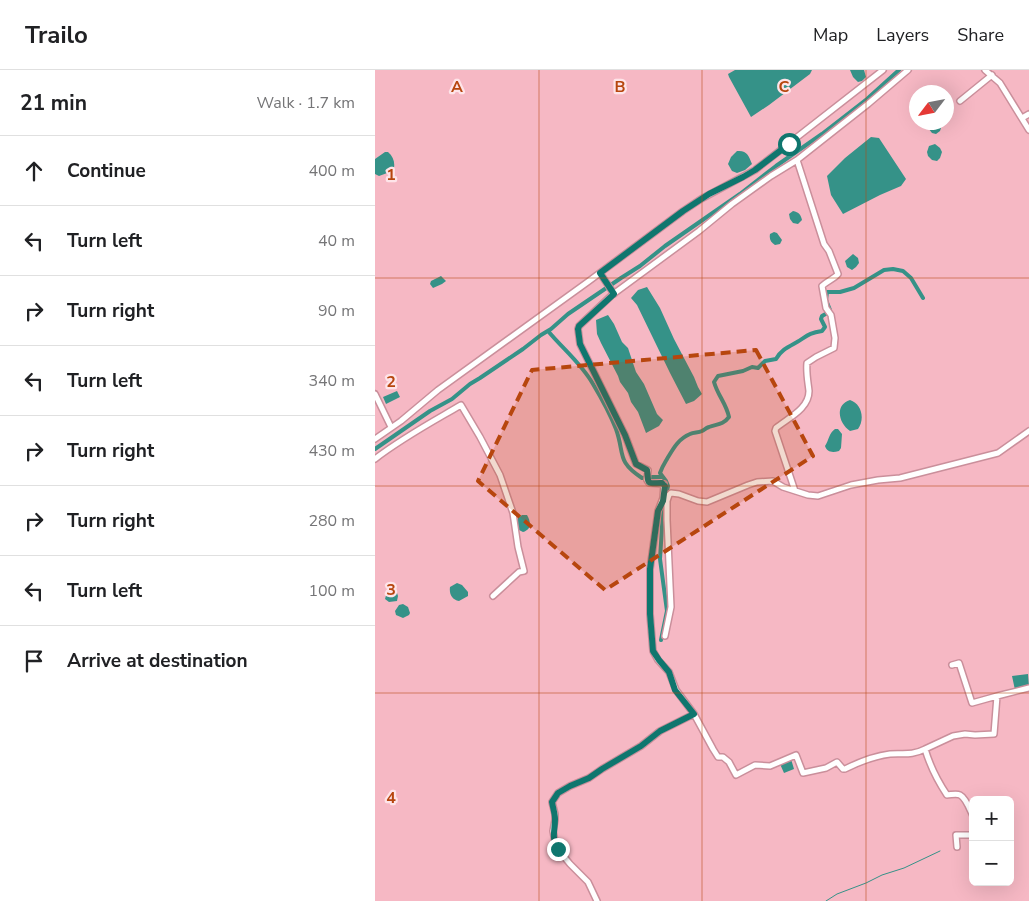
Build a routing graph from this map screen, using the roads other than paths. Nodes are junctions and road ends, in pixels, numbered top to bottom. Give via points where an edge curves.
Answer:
1 (883, 70) edge
2 (908, 70) edge
3 (985, 70) edge
4 (992, 76) junction
5 (959, 101) dead end
6 (1029, 114) edge
7 (1022, 118) junction
8 (1029, 130) edge
9 (797, 160) junction
10 (600, 273) junction
11 (613, 293) junction
12 (375, 394) edge
13 (391, 428) junction
14 (1029, 431) edge
15 (375, 439) edge
16 (375, 460) edge
17 (795, 491) junction
18 (493, 596) dead end
19 (665, 636) dead end
20 (952, 665) dead end
21 (1029, 688) edge
22 (997, 696) junction
23 (694, 714) junction
24 (925, 749) junction
25 (969, 809) edge
26 (969, 835) edge
27 (957, 847) dead end
28 (597, 901) edge

1 - 10 street via 755,170 683,211
2 - 9 street
3 - 4 street
4 - 5 street
4 - 7 street via 1000,82
6 - 7 street
7 - 8 street
9 - 11 street
9 - 17 street via 824,244 838,274 822,286 826,308 831,315 834,348 807,364 809,398 775,431
10 - 11 street
10 - 13 street via 438,390
11 - 23 street via 579,326 578,338 636,464 647,470 649,482 665,486 650,569 653,651 669,672 675,690
12 - 13 street
13 - 15 street
14 - 17 street via 998,453 900,478 851,485 817,496
16 - 18 street via 461,405 500,475 513,512 524,571
17 - 19 street via 773,481 748,484 707,502 670,494 667,520 671,607
20 - 22 street via 959,663 971,702
21 - 22 street
22 - 24 street via 994,734 953,736
23 - 24 street via 713,749 729,762 736,775 755,765 770,766 796,755 803,773 837,762 845,770 879,756
23 - 28 street via 660,731 589,778 558,793 552,802 556,847 588,882
24 - 25 street via 936,778 947,795 960,795
26 - 27 street via 957,835

